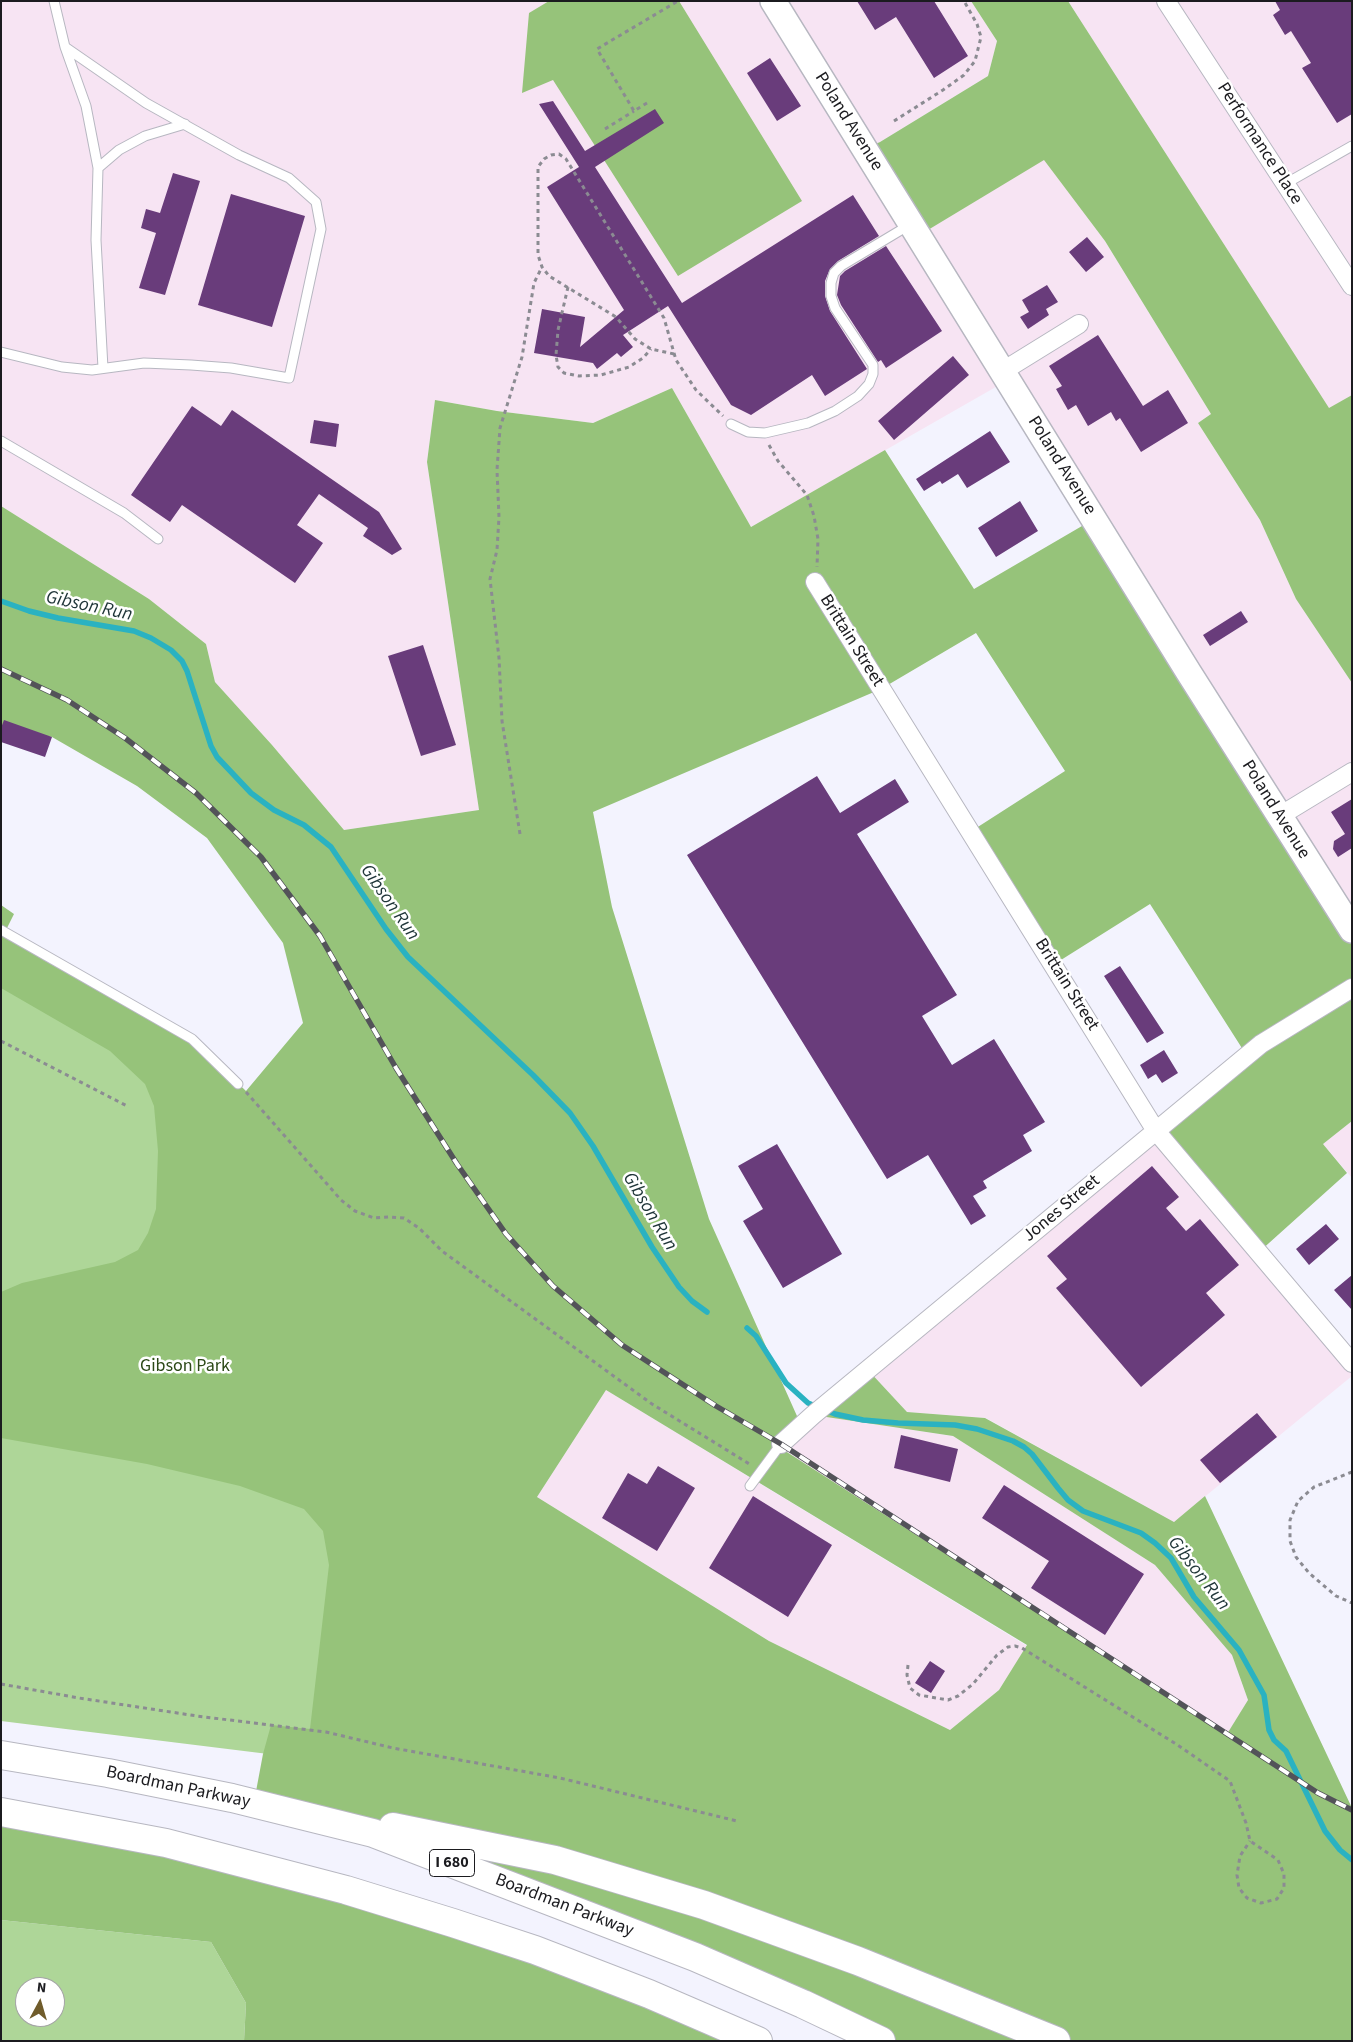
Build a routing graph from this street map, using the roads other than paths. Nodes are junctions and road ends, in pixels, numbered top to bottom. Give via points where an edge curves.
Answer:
1 (54, 1) edge
2 (773, 1) edge
3 (1166, 1) edge
4 (65, 47) junction
5 (184, 124) junction
6 (1352, 146) edge
7 (98, 168) junction
8 (1285, 184) junction
9 (911, 224) junction
10 (1352, 286) edge
11 (1079, 324) dead end
12 (1, 352) edge
13 (102, 368) junction
14 (1003, 371) junction
15 (731, 424) road end
16 (1, 442) edge
17 (158, 539) dead end
18 (814, 582) road end
19 (1352, 772) edge
20 (1278, 817) junction
21 (1, 930) edge
22 (1352, 930) edge
23 (1352, 988) edge
24 (238, 1084) road end
25 (1156, 1130) junction
26 (1352, 1362) edge
27 (782, 1444) joint
28 (750, 1486) dead end
29 (1, 1755) edge
30 (232, 1798) junction
31 (1, 1812) edge
32 (758, 2041) edge
33 (881, 2041) edge
34 (1056, 2041) edge

1 - 4 lane
2 - 9 main road, Poland Avenue
3 - 8 street, Performance Place
4 - 5 lane via 146,103
4 - 7 lane via 86,106
5 - 7 lane via 145,136 119,150
5 - 13 lane via 289,178 316,202 321,229 289,378 191,365 144,363
6 - 8 lane
7 - 13 lane via 96,240
8 - 10 street, Performance Place
9 - 14 main road, Poland Avenue
9 - 15 lane via 842,266 832,278 831,296 836,308 873,365 869,384 858,396 835,411 808,423 765,433 748,432
11 - 14 street
12 - 13 lane via 62,367
14 - 20 main road, Poland Avenue
16 - 17 lane via 124,513
18 - 25 street, Brittain Street
19 - 20 street
20 - 22 main road, Poland Avenue
21 - 24 lane via 192,1039
23 - 25 street, Jones Street via 1261,1044
25 - 26 street, Brittain Street
25 - 27 street, Jones Street
27 - 28 lane
29 - 30 highway, Boardman Parkway / I 680
30 - 33 highway, Boardman Parkway / I 680 via 373,1833 695,1957
30 - 34 highway via 556,1860 615,1877 783,1932
31 - 32 highway via 166,1843 346,1890 535,1950

